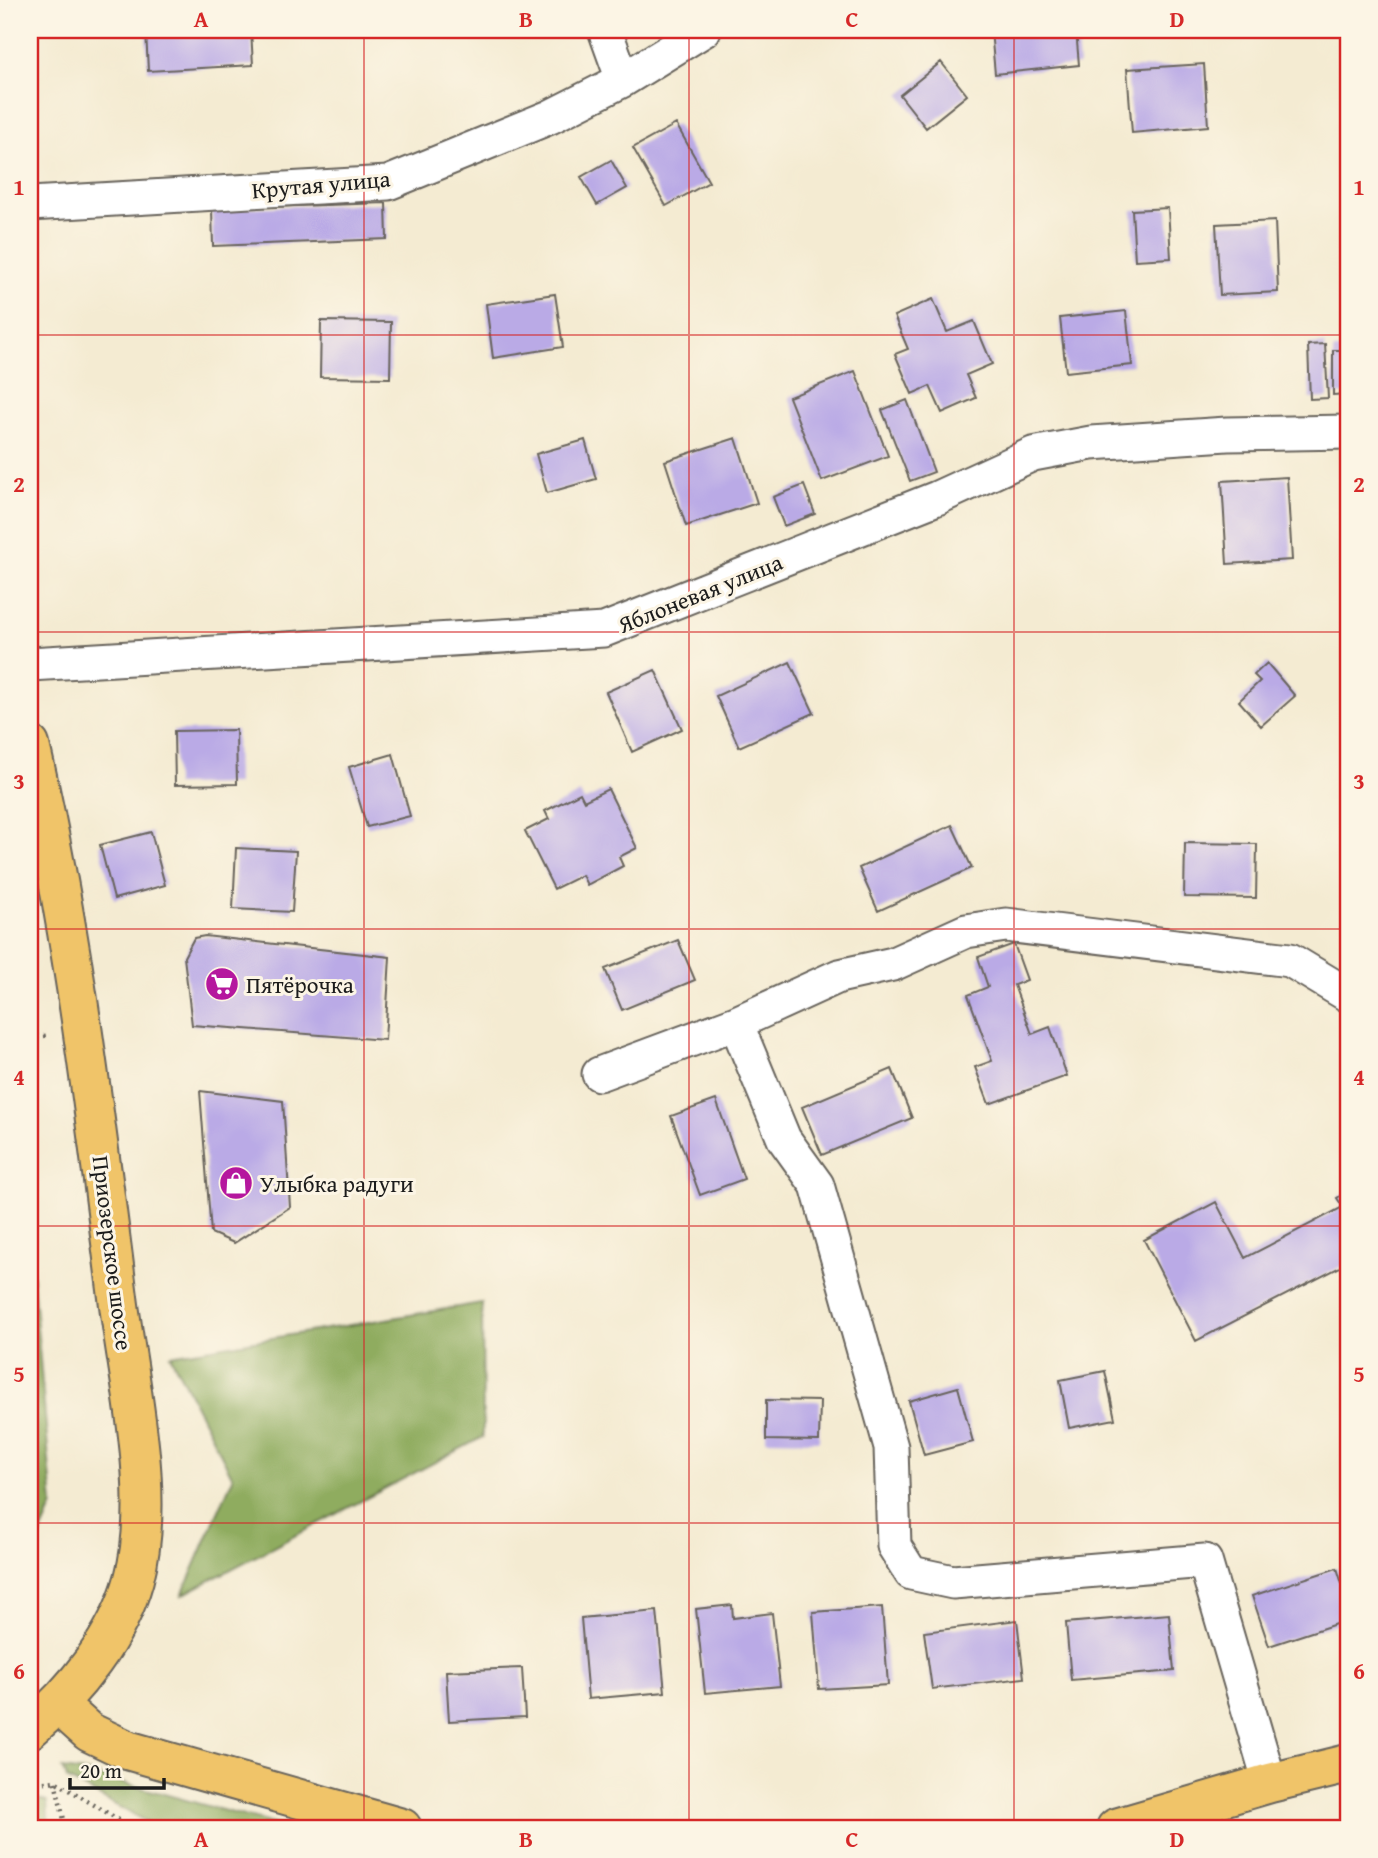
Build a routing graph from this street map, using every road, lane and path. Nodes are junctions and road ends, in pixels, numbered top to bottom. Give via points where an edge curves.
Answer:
1 (605, 30) edge
2 (704, 30) edge
3 (623, 80) junction
4 (30, 204) edge
5 (1348, 432) edge
6 (30, 664) edge
7 (30, 745) edge
8 (1348, 995) edge
9 (736, 1023) junction
10 (599, 1074) dead end
11 (59, 1705) junction
12 (30, 1729) edge
13 (1348, 1764) edge
14 (55, 1781) junction
15 (1270, 1783) junction
16 (30, 1784) edge
17 (66, 1828) edge
18 (132, 1828) edge
19 (402, 1828) edge
20 (1116, 1828) edge

1 - 3 street
2 - 3 street, Крутая улица
3 - 4 street, Крутая улица via 550,117 388,183
5 - 6 street, Яблоневая улица via 1091,443 1033,454 937,498 604,631
7 - 11 main road, Приозерское шоссе via 53,844 87,1053 138,1449 142,1518 134,1579 116,1626
8 - 9 street via 1290,960 1006,925 966,932 893,964 839,976
9 - 10 street
9 - 15 street via 784,1139 817,1185 891,1447 894,1546 911,1573 953,1582 1205,1561
11 - 12 main road, Приозерское шоссе
11 - 19 main road via 89,1732 127,1750
13 - 15 main road
14 - 16 path
14 - 17 path
14 - 18 path
15 - 20 main road

